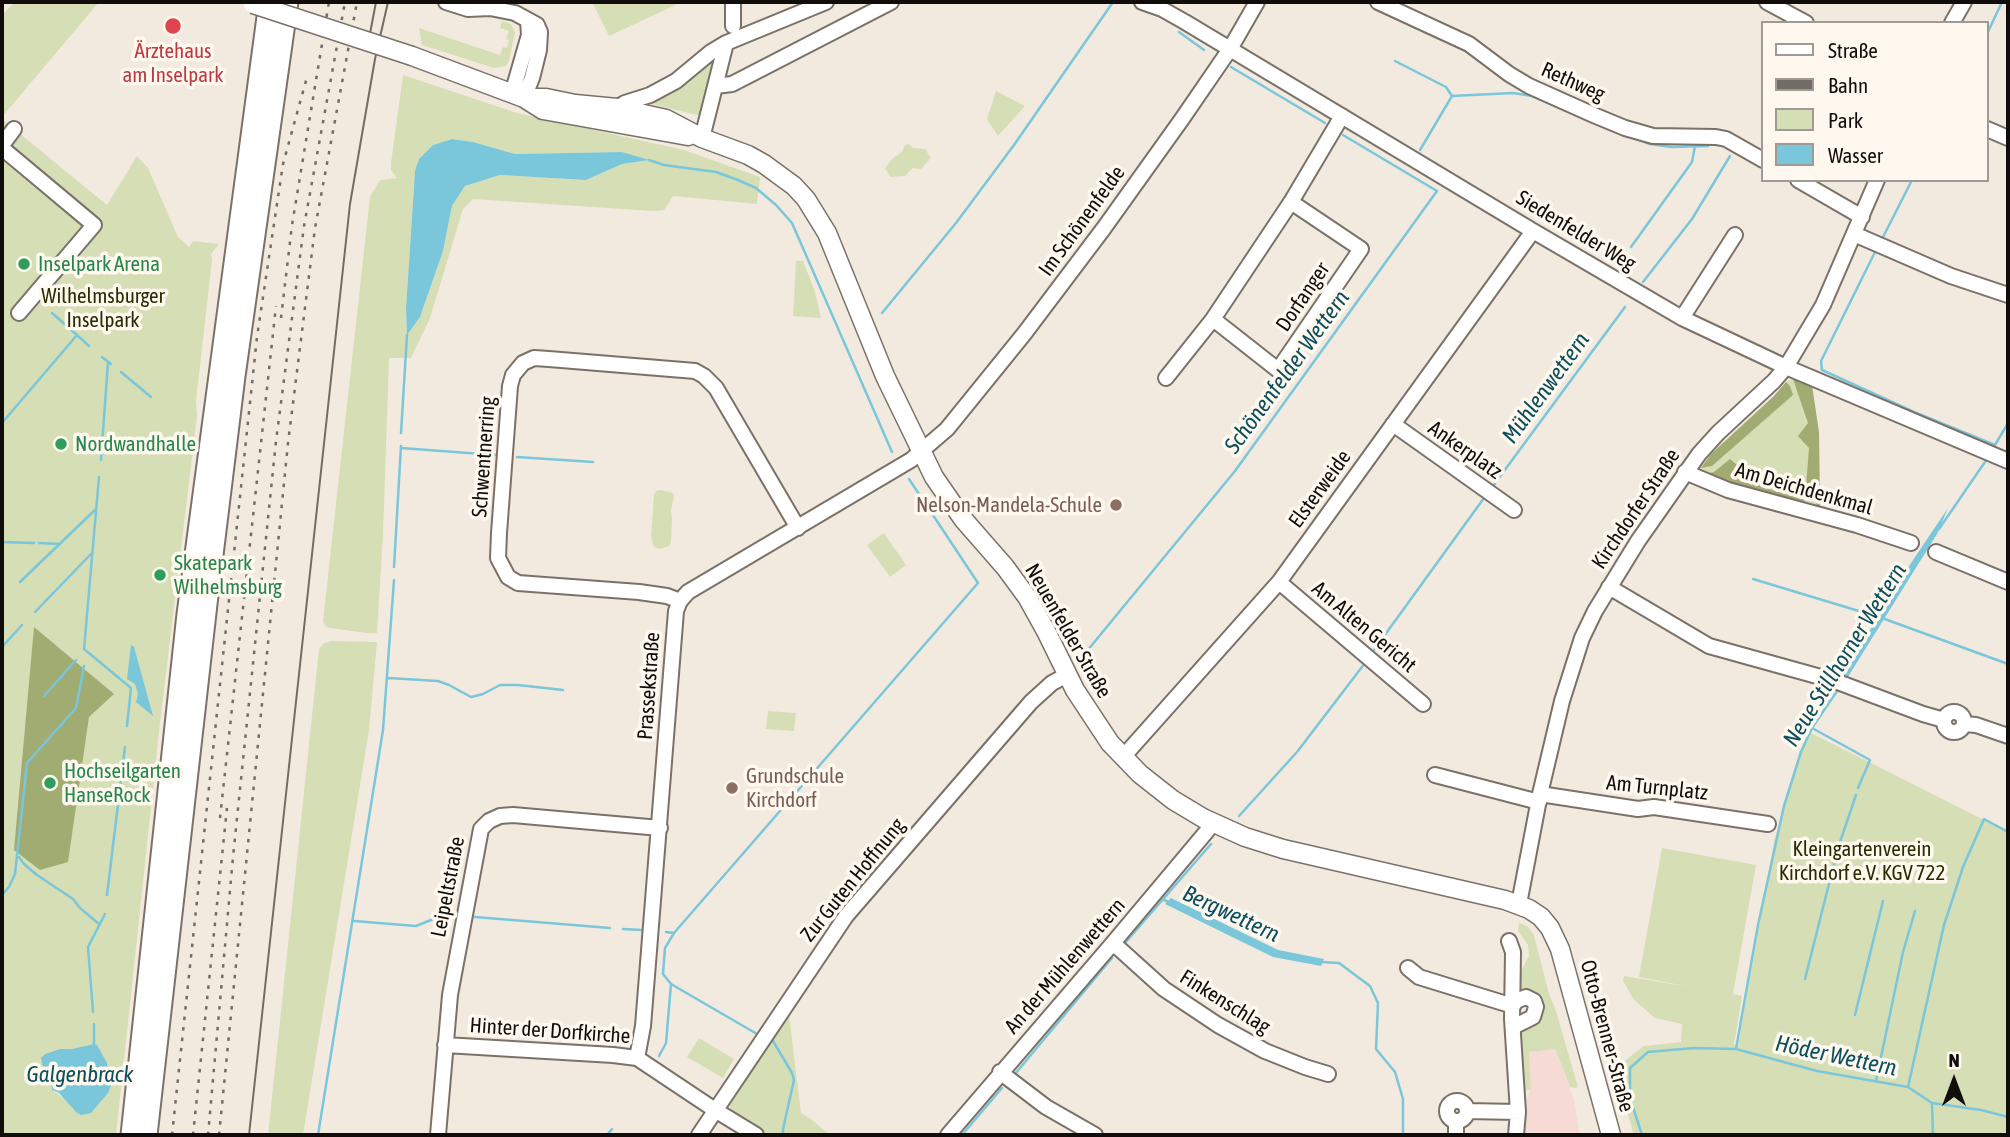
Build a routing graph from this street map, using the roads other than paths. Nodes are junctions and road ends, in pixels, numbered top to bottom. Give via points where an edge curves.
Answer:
1 (288, 2) edge
2 (446, 2) edge
3 (474, 2) edge
4 (733, 2) edge
5 (826, 2) edge
6 (891, 2) edge
7 (1142, 2) edge
8 (1257, 2) edge
9 (1378, 2) edge
10 (1767, 2) edge
11 (1964, 2) edge
12 (256, 3) edge
13 (490, 8) junction
14 (1802, 21) edge
15 (1953, 21) edge
16 (733, 26) dead end
17 (726, 43) junction
18 (1230, 49) junction
19 (716, 86) junction
20 (518, 96) junction
21 (617, 108) junction
22 (1342, 116) junction
23 (14, 129) dead end
24 (1989, 130) edge
25 (702, 138) junction
26 (2008, 138) edge
27 (2, 146) edge
28 (1762, 159) edge
29 (1801, 182) edge
30 (1876, 182) edge
31 (1290, 202) junction
32 (1861, 217) junction
33 (1533, 231) junction
34 (1854, 234) junction
35 (1735, 235) dead end
36 (2008, 295) edge
37 (19, 313) dead end
38 (1682, 318) junction
39 (1213, 319) junction
40 (1786, 367) junction
41 (1166, 378) dead end
42 (1393, 424) junction
43 (922, 452) junction
44 (2004, 459) edge
45 (1685, 472) junction
46 (1514, 510) dead end
47 (798, 528) junction
48 (1911, 543) dead end
49 (1936, 552) dead end
50 (1279, 582) junction
51 (2008, 582) edge
52 (1609, 587) junction
53 (680, 601) junction
54 (1067, 676) junction
55 (1423, 704) dead end
56 (2008, 736) edge
57 (1123, 757) junction
58 (1435, 775) dead end
59 (1540, 798) junction
60 (1212, 822) junction
61 (1768, 824) dead end
62 (660, 828) junction
63 (1519, 904) junction
64 (1509, 941) dead end
65 (1113, 943) junction
66 (1560, 949) joint
67 (1408, 968) dead end
68 (1513, 1006) junction
69 (1513, 1027) junction
70 (445, 1045) junction
71 (637, 1058) junction
72 (1000, 1072) junction
73 (1328, 1074) dead end
74 (715, 1111) junction
75 (1518, 1112) junction
76 (1460, 1122) edge
77 (131, 1135) edge
78 (147, 1135) edge
79 (438, 1135) edge
80 (699, 1135) edge
81 (756, 1135) edge
82 (948, 1135) edge
83 (1096, 1135) edge
84 (1516, 1135) edge
85 (1611, 1135) edge

1 - 78 highway via 218,510
2 - 13 street via 468,9
3 - 13 street
4 - 16 street
5 - 17 street
6 - 19 street via 732,84
7 - 18 street, Siedenfelder Weg
8 - 18 street, Im Schönenfelde
9 - 28 street, Rethweg via 1469,44 1529,86 1625,128 1653,136 1716,137
10 - 14 street
11 - 15 street
12 - 20 main road, Neuenfelder Straße, bridge
12 - 77 highway
13 - 20 street via 528,20
17 - 19 street
17 - 21 street via 676,81
18 - 22 street, Siedenfelder Weg
18 - 43 street, Im Schönenfelde via 1024,334 947,429
19 - 25 street
20 - 21 main road, Neuenfelder Straße
20 - 25 main road, Neuenfelder Straße via 543,110
21 - 25 main road, Neuenfelder Straße via 666,119
22 - 31 street
22 - 33 street, Siedenfelder Weg
23 - 27 street
24 - 26 street
25 - 43 main road, Neuenfelder Straße via 764,164 806,199 827,233
27 - 37 street via 94,225
29 - 32 street
30 - 32 street, Kirchdorfer Straße
31 - 39 street
31 - 39 street, Dorfanger via 1361,249 1278,370
32 - 34 street, Kirchdorfer Straße
33 - 38 street, Siedenfelder Weg
33 - 42 street, Elsterweide
34 - 36 street
34 - 40 street, Kirchdorfer Straße via 1823,305
35 - 38 street
38 - 40 street, Siedenfelder Weg
39 - 41 street
40 - 44 street, Siedenfelder Weg
40 - 45 street, Kirchdorfer Straße
42 - 46 street, Ankerplatz
42 - 50 street, Elsterweide
43 - 47 street
43 - 54 main road, Neuenfelder Straße via 962,519 1027,597
45 - 48 street, Am Deichdenkmal via 1728,490
45 - 52 street, Kirchdorfer Straße
47 - 53 street
47 - 53 street, Schwentnerring via 716,388 704,376 695,371 537,358 527,361 511,382 498,558 508,577 519,583 639,592
49 - 51 street
50 - 55 street, Am Alten Gericht
50 - 57 street, Elsterweide
52 - 56 street via 1709,646 1839,682 1923,715 1944,720 1955,712 1964,724
52 - 59 street, Kirchdorfer Straße via 1570,671
53 - 62 street, Prassekstraße
54 - 57 main road, Neuenfelder Straße
54 - 74 street, Zur Guten Hoffnung via 1031,702 846,916
57 - 60 main road, Neuenfelder Straße via 1161,792
58 - 59 street, Am Turnplatz
59 - 61 street, Am Turnplatz via 1654,807
59 - 63 street, Kirchdorfer Straße
60 - 63 main road, Neuenfelder Straße via 1272,846
60 - 65 street, An der Mühlenwettern
62 - 70 street, Leipeltstraße via 513,815 500,816 481,829
62 - 71 street, Prassekstraße
63 - 66 main road, Neuenfelder Straße via 1545,920
64 - 68 street
65 - 72 street, An der Mühlenwettern
65 - 73 street, Finkenschlag via 1164,989 1218,1025 1265,1051
66 - 85 main road, Otto-Brenner-Straße
67 - 68 street via 1419,977
68 - 69 street
68 - 69 street via 1526,997 1536,1007 1533,1017
69 - 75 street
70 - 71 street, Hinter der Dorfkirche
70 - 79 street, Leipeltstraße
71 - 74 street, Hinter der Dorfkirche
72 - 82 street, An der Mühlenwettern
72 - 83 street via 1046,1107
74 - 80 street, Zur Guten Hoffnung
74 - 81 street, Hinter der Dorfkirche
75 - 76 street
75 - 84 street

